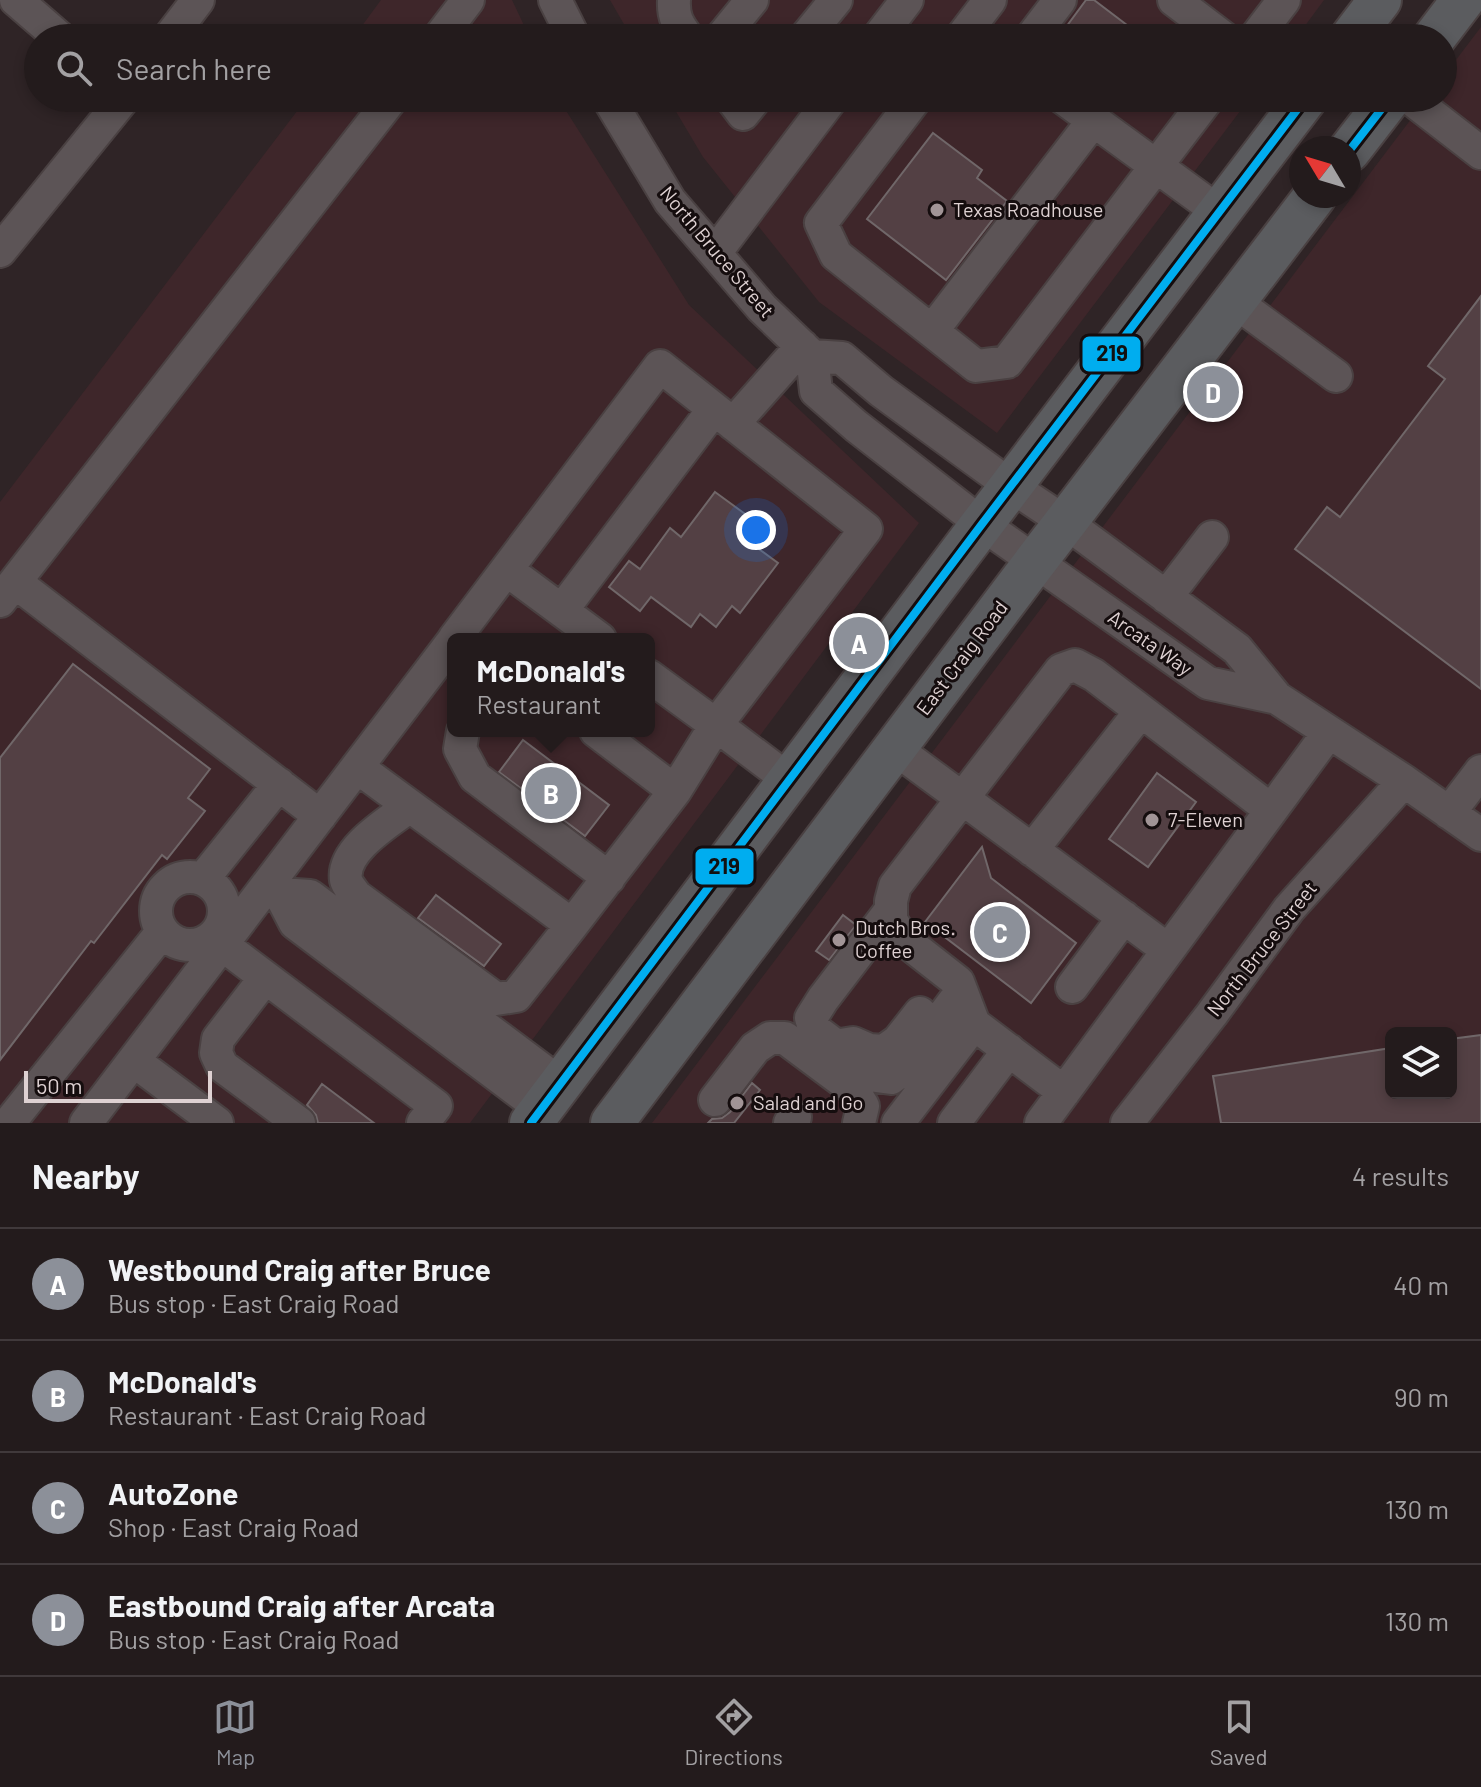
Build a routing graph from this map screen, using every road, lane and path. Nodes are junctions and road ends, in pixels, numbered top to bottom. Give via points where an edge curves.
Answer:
1 (16, 0) edge
2 (198, 0) edge
3 (468, 0) edge
4 (555, 0) edge
5 (674, 0) edge
6 (752, 0) edge
7 (836, 0) edge
8 (907, 0) edge
9 (990, 0) edge
10 (1060, 0) edge
11 (1174, 0) edge
12 (1284, 0) edge
13 (1380, 0) edge
14 (1430, 0) edge
15 (1463, 0) edge
16 (44, 24) edge
17 (180, 24) edge
18 (450, 24) edge
19 (567, 24) edge
20 (678, 24) edge
21 (732, 24) edge
22 (816, 24) edge
23 (889, 24) edge
24 (977, 24) edge
25 (1042, 24) edge
26 (1206, 24) edge
27 (1266, 24) edge
28 (1362, 24) edge
29 (1421, 24) edge
30 (1445, 24) edge
31 (113, 112) edge
32 (381, 112) edge
33 (616, 112) edge
34 (821, 112) edge
35 (905, 112) edge
36 (1081, 112) edge
37 (1197, 112) edge
38 (1295, 112) edge
39 (1379, 112) edge
40 (1428, 112) edge
41 (1093, 121) junction
42 (1361, 136) edge
43 (1481, 153) edge
44 (1156, 166) junction
45 (1306, 208) edge
46 (1219, 212) junction
47 (0, 251) edge
48 (715, 253) junction
49 (1234, 301) junction
50 (932, 331) junction
51 (807, 351) junction
52 (1336, 376) dead end
53 (724, 416) junction
54 (1011, 486) junction
55 (1065, 522) junction
56 (982, 524) junction
57 (1212, 537) dead end
58 (1035, 562) junction
59 (507, 570) junction
60 (8, 592) edge
61 (1166, 597) junction
62 (562, 610) junction
63 (464, 633) edge
64 (592, 633) edge
65 (447, 654) edge
66 (655, 680) edge
67 (1277, 698) junction
68 (1141, 711) junction
69 (716, 725) junction
70 (1329, 732) junction
71 (462, 737) edge
72 (482, 737) edge
73 (604, 737) edge
74 (894, 748) junction
75 (466, 763) junction
76 (357, 767) junction
77 (1481, 771) edge
78 (789, 780) junction
79 (1404, 781) junction
80 (279, 784) junction
81 (675, 791) junction
82 (962, 798) junction
83 (410, 806) junction
84 (1271, 810) junction
85 (1449, 813) junction
86 (320, 816) junction
87 (1481, 835) edge
88 (1032, 850) junction
89 (609, 878) junction
90 (203, 879) junction
91 (274, 889) junction
92 (1124, 917) junction
93 (894, 920) junction
94 (572, 925) junction
95 (162, 932) junction
96 (217, 941) junction
97 (1168, 950) junction
98 (265, 978) junction
99 (955, 983) junction
100 (1072, 987) dead end
101 (974, 1024) junction
102 (770, 1038) junction
103 (1009, 1050) junction
104 (134, 1061) junction
105 (1064, 1092) junction
106 (549, 1110) edge
107 (706, 1112) edge
108 (101, 1118) edge
109 (614, 1122) edge
110 (9, 1123) edge
111 (217, 1123) edge
112 (299, 1123) edge
113 (423, 1123) edge
114 (841, 1123) edge
115 (859, 1123) edge
116 (898, 1123) edge
117 (954, 1123) edge
118 (1041, 1123) edge
119 (1127, 1123) edge

1 - 16 street
2 - 17 street
3 - 18 street
4 - 19 street
5 - 20 street
6 - 21 street
7 - 22 street
8 - 23 street
9 - 24 street
10 - 25 street
11 - 26 street
12 - 27 street
13 - 28 main road
14 - 29 main road
15 - 30 main road
31 - 47 street
32 - 60 street
33 - 48 street, North Bruce Street via 670,201
34 - 48 street
35 - 50 street via 821,223 836,255
36 - 41 street
37 - 44 street
38 - 46 main road
39 - 42 main road
40 - 43 street
41 - 44 street
41 - 50 street
44 - 46 street
44 - 50 street via 1007,362 976,366
45 - 49 main road, East Craig Road
46 - 54 main road
48 - 51 street, North Bruce Street
49 - 52 street
49 - 55 main road, East Craig Road
51 - 53 street
51 - 54 street via 842,358
51 - 56 street via 816,391
53 - 59 street via 660,366
53 - 62 street
53 - 69 street via 866,529
54 - 55 street
54 - 56 main road
55 - 58 main road, East Craig Road
55 - 61 street, Arcata Way
56 - 58 street
56 - 78 main road
57 - 61 street
58 - 67 street, Arcata Way via 1208,683
58 - 74 main road, East Craig Road
59 - 62 street
59 - 63 street
60 - 80 street
61 - 67 street, Arcata Way via 1237,649
62 - 64 street
65 - 76 street
66 - 69 street
67 - 70 street, Arcata Way
68 - 82 street via 1075,665 1061,670
68 - 84 street
68 - 88 street
69 - 78 street
69 - 81 street
70 - 79 street, Arcata Way
70 - 84 street
71 - 75 street
72 - 75 street
73 - 81 street
74 - 82 street
74 - 109 main road, East Craig Road
75 - 89 street via 475,777
76 - 83 street
76 - 86 street
77 - 85 street
78 - 106 main road
79 - 85 street, Arcata Way
79 - 119 street, North Bruce Street via 1289,909
80 - 86 street
80 - 90 street
81 - 89 street
82 - 88 street
82 - 93 street via 895,886
83 - 94 street
83 - 94 street via 363,841 347,863 346,882 356,896 496,999 516,996
84 - 97 street
85 - 87 street, Arcata Way
86 - 91 street
88 - 92 street
89 - 94 street
90 - 95 street via 176,879 160,894 156,917
90 - 96 street via 223,898
91 - 96 street
91 - 106 street via 310,896
92 - 97 street
92 - 100 street
93 - 99 street via 903,939
93 - 99 street via 829,991 811,1018 815,1030 835,1045 853,1043 884,1051
95 - 96 street via 188,945
95 - 110 street
96 - 98 street
96 - 104 street
97 - 105 street
98 - 112 street via 218,1039 216,1053 222,1066
98 - 113 street via 436,1106
99 - 101 street
101 - 103 street
101 - 116 street
102 - 107 street via 755,1048
102 - 114 street via 779,1057 835,1100 844,1114
102 - 115 street via 785,1038 852,1088 863,1106
103 - 105 street
103 - 117 street
104 - 108 street
104 - 111 street
105 - 118 street
106 - 109 main road

